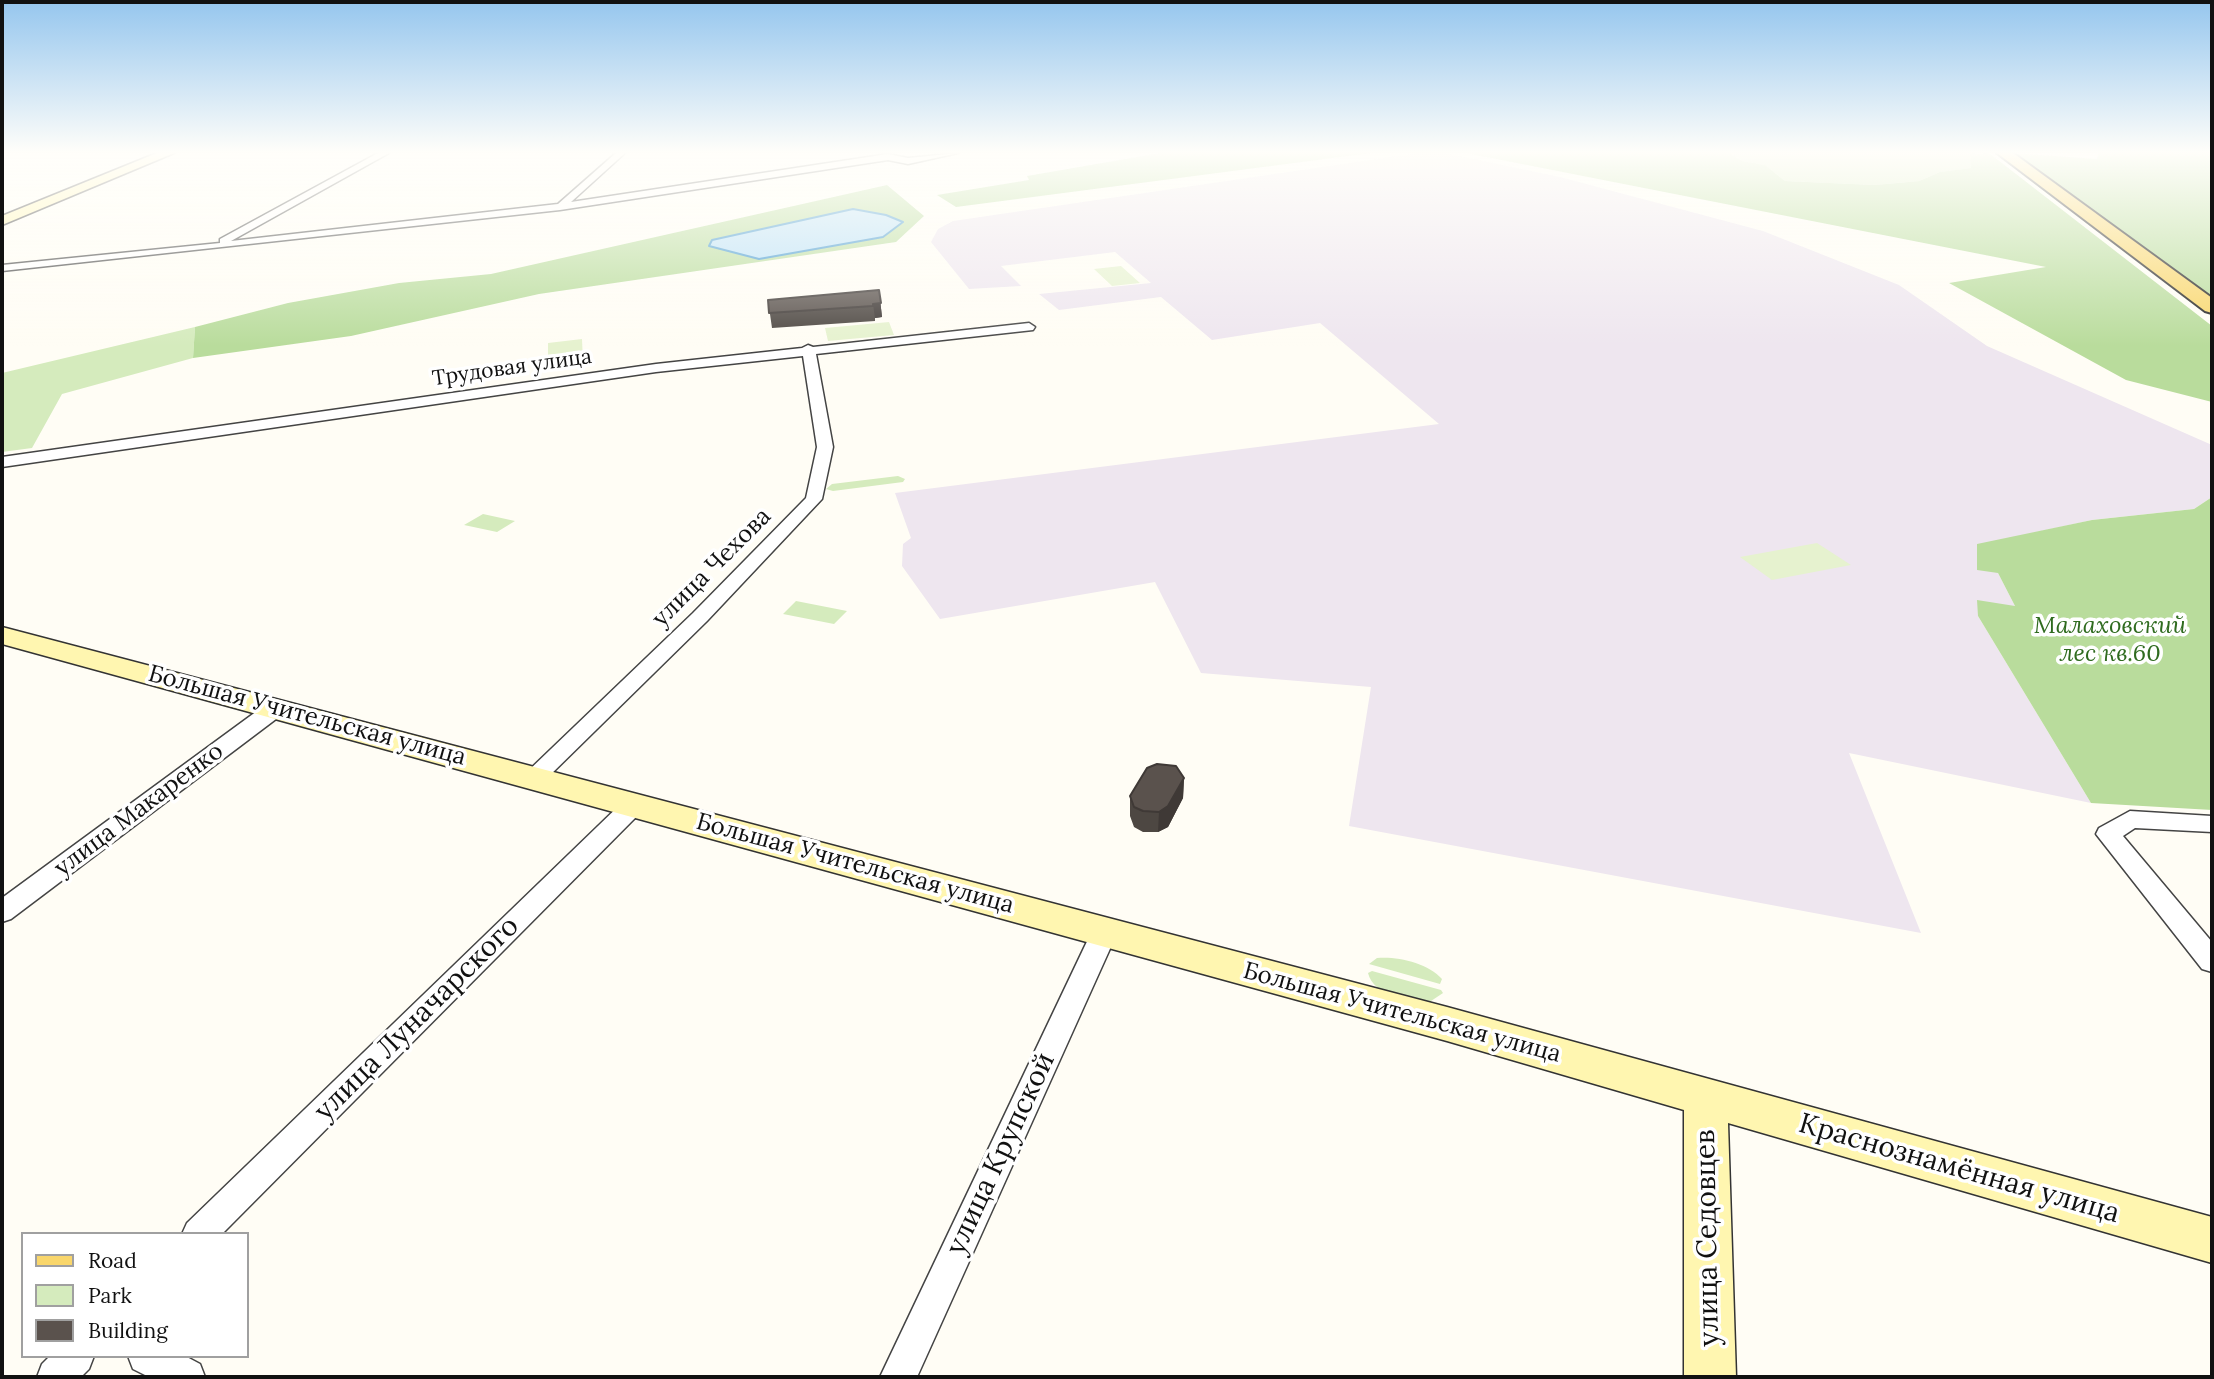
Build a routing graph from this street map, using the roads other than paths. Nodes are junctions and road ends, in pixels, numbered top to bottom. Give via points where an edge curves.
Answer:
1 (268, 217) edge
2 (469, 217) edge
3 (2091, 217) edge
4 (216, 246) junction
5 (2, 268) edge
6 (2212, 307) edge
7 (1029, 327) dead end
8 (808, 349) junction
9 (2, 462) edge
10 (2, 635) edge
11 (276, 708) junction
12 (535, 777) junction
13 (635, 804) junction
14 (2212, 824) edge
15 (2, 912) edge
16 (1105, 931) junction
17 (2212, 961) edge
18 (1706, 1098) junction
19 (201, 1232) edge
20 (2212, 1240) edge
21 (74, 1358) edge
22 (150, 1358) edge
23 (55, 1377) edge
24 (187, 1377) edge
25 (898, 1377) edge
26 (1710, 1377) edge

1 - 4 street
2 - 4 street
3 - 6 main road
4 - 5 street
7 - 8 street, Трудовая улица
8 - 9 street, Трудовая улица
8 - 12 street, улица Чехова via 825,447 814,499
10 - 11 main road, Большая Учительская улица
11 - 12 main road, Большая Учительская улица
11 - 15 street, улица Макаренко
12 - 13 main road, Большая Учительская улица
13 - 16 main road, Большая Учительская улица
13 - 19 street, улица Луначарского
14 - 17 street via 2130,820 2108,834
16 - 18 main road, Большая Учительская улица
16 - 25 street, улица Крупской
18 - 20 main road, Краснознамённая улица
18 - 26 main road, улица Седовцев
21 - 23 street
22 - 24 street

